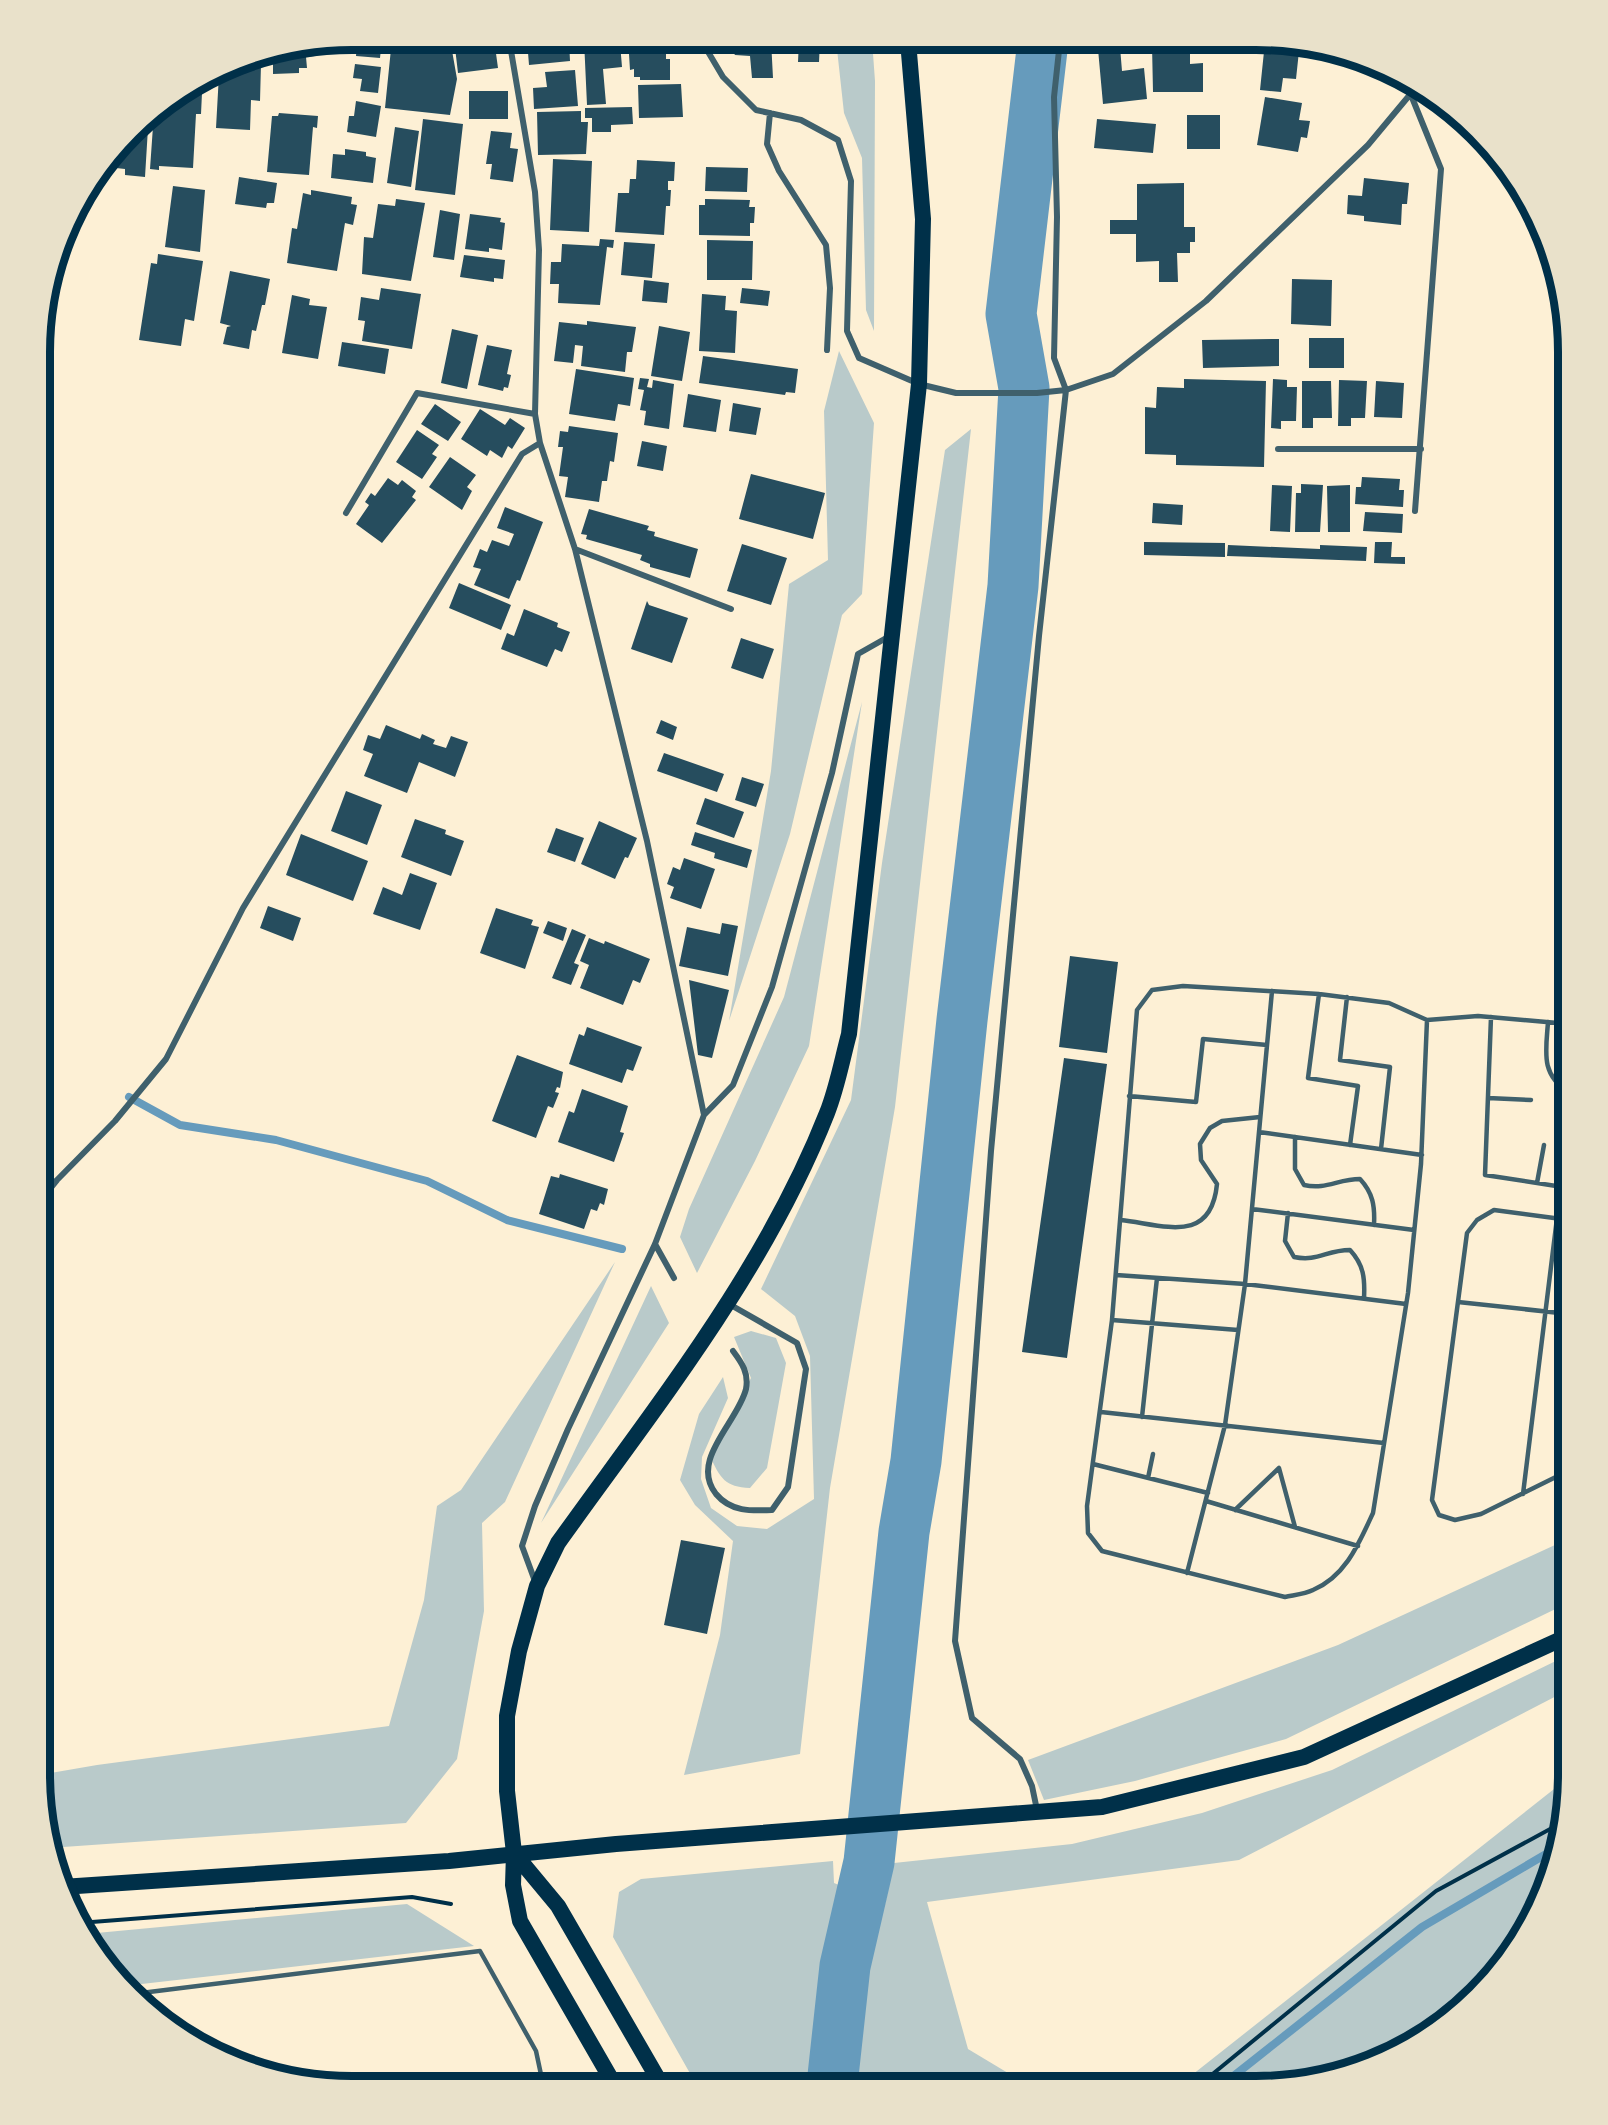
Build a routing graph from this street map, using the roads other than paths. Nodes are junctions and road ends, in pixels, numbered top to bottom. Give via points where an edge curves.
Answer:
1 (511, 50) edge
2 (707, 50) edge
3 (909, 50) edge
4 (1059, 50) edge
5 (1413, 93) edge
6 (1411, 96) junction
7 (770, 113) junction
8 (827, 350) dead end
9 (919, 384) junction
10 (1066, 390) junction
11 (535, 414) junction
12 (540, 442) junction
13 (1278, 449) dead end
14 (1420, 449) junction
15 (1416, 511) dead end
16 (346, 513) dead end
17 (575, 549) junction
18 (731, 609) dead end
19 (893, 632) junction
20 (1272, 991) junction
21 (1319, 994) junction
22 (1347, 998) junction
23 (1491, 1017) junction
24 (1427, 1020) junction
25 (1548, 1022) junction
26 (1558, 1023) edge
27 (1267, 1045) junction
28 (1558, 1086) edge
29 (1129, 1096) junction
30 (1488, 1098) junction
31 (1531, 1100) dead end
32 (704, 1115) junction
33 (1260, 1117) junction
34 (1259, 1132) junction
35 (1295, 1137) junction
36 (1350, 1145) junction
37 (1544, 1146) dead end
38 (1381, 1149) junction
39 (1422, 1155) junction
40 (1537, 1183) junction
41 (1558, 1185) edge
42 (50, 1189) edge
43 (1252, 1209) junction
44 (1288, 1213) junction
45 (1557, 1218) joint
46 (1120, 1220) junction
47 (1374, 1225) junction
48 (1414, 1230) junction
49 (655, 1244) junction
50 (1116, 1275) junction
51 (674, 1278) dead end
52 (1157, 1278) junction
53 (1245, 1284) junction
54 (1364, 1299) junction
55 (1458, 1302) junction
56 (728, 1304) junction
57 (1406, 1304) junction
58 (1545, 1311) junction
59 (1558, 1313) edge
60 (1112, 1320) junction
61 (1152, 1321) junction
62 (1238, 1330) junction
63 (733, 1351) dead end
64 (1101, 1412) junction
65 (1142, 1417) junction
66 (1225, 1425) junction
67 (1384, 1443) junction
68 (1153, 1454) dead end
69 (1093, 1464) junction
70 (1558, 1476) edge
71 (1148, 1478) junction
72 (1208, 1493) junction
73 (1522, 1494) junction
74 (1206, 1501) junction
75 (1235, 1510) junction
76 (1295, 1527) junction
77 (1358, 1546) junction
78 (1187, 1573) junction
79 (537, 1586) junction
80 (1558, 1641) edge
81 (1038, 1814) junction
82 (514, 1853) junction
83 (71, 1886) edge
84 (144, 1993) edge
85 (541, 2076) edge
86 (609, 2076) edge
87 (656, 2076) edge

1 - 11 street via 535,192 539,250
2 - 7 street via 723,77 756,110
3 - 9 highway via 924,219
4 - 10 street via 1054,97 1054,358
5 - 6 street
6 - 10 street via 1368,145 1206,301 1113,374
6 - 14 street via 1441,169
7 - 8 street via 767,144 779,171 826,245 830,288
7 - 9 street via 801,120 838,140 851,181 847,331 859,358
9 - 10 street via 956,393
9 - 19 highway
10 - 81 street via 991,1151 955,1641 972,1718 1020,1760 1032,1786
11 - 12 street
11 - 16 street via 417,393
12 - 17 street
12 - 42 street via 522,454 243,908 166,1059 115,1121
13 - 14 street
14 - 15 street
17 - 18 street
17 - 32 street via 647,841
19 - 32 street via 858,654 832,773 772,987 733,1086
19 - 56 highway via 849,1034 828,1112 782,1209
20 - 21 lane
20 - 27 lane
20 - 29 lane via 1183,986 1152,990 1137,1010
21 - 22 lane
21 - 36 lane via 1308,1078 1358,1086
22 - 24 lane via 1389,1003
22 - 38 lane via 1340,1060 1390,1067
23 - 24 lane
23 - 25 lane
23 - 30 lane
24 - 39 lane
25 - 26 lane
25 - 28 lane via 1546,1060
27 - 29 lane via 1203,1039 1196,1102
27 - 33 lane
29 - 46 lane
30 - 31 lane
30 - 40 lane via 1485,1175
32 - 49 street
33 - 34 lane
33 - 46 lane via 1222,1121 1210,1128 1200,1144 1201,1160 1217,1184 1215,1203 1203,1220 1187,1228
34 - 35 lane
34 - 43 lane
35 - 36 lane
35 - 47 lane via 1295,1170 1304,1185 1324,1187 1343,1179 1360,1179 1375,1206
36 - 38 lane
37 - 40 lane
38 - 39 lane
39 - 48 lane
40 - 41 lane
43 - 44 lane
43 - 53 lane
44 - 47 lane
44 - 54 lane via 1285,1241 1294,1257 1314,1259 1334,1250 1350,1251 1359,1259 1365,1278
45 - 55 lane via 1494,1210 1477,1220 1467,1233
45 - 58 lane
46 - 50 lane
47 - 48 lane
48 - 57 lane
49 - 51 street
49 - 79 street via 535,1506 522,1546
50 - 52 lane
50 - 60 lane
52 - 53 lane
52 - 61 lane
53 - 54 lane
53 - 62 lane
54 - 57 lane
55 - 58 lane
55 - 73 lane via 1432,1500 1438,1515 1455,1520 1481,1514
56 - 63 street via 797,1343 806,1369 788,1487 772,1510 747,1512 723,1503 709,1485 709,1460 746,1389 746,1367
56 - 79 highway via 558,1543
57 - 67 lane
58 - 59 lane
58 - 73 lane
60 - 61 lane
60 - 64 lane
61 - 62 lane
61 - 65 lane
62 - 66 lane
64 - 65 lane
64 - 69 lane
65 - 66 lane
66 - 67 lane
66 - 72 lane
67 - 77 lane via 1373,1513
68 - 71 lane
69 - 71 lane
69 - 78 lane via 1088,1533 1102,1551
70 - 73 lane
71 - 72 lane
72 - 74 lane
74 - 75 lane
74 - 78 lane
75 - 76 lane
75 - 76 lane via 1279,1468
76 - 77 lane
77 - 78 lane via 1345,1567 1313,1590 1285,1596
79 - 82 highway via 507,1716 507,1791
80 - 81 highway via 1304,1757 1102,1807
81 - 82 highway
82 - 83 highway via 448,1861
82 - 86 highway via 513,1885 520,1921
82 - 87 highway via 558,1906
84 - 85 lane via 480,1950 536,2051

